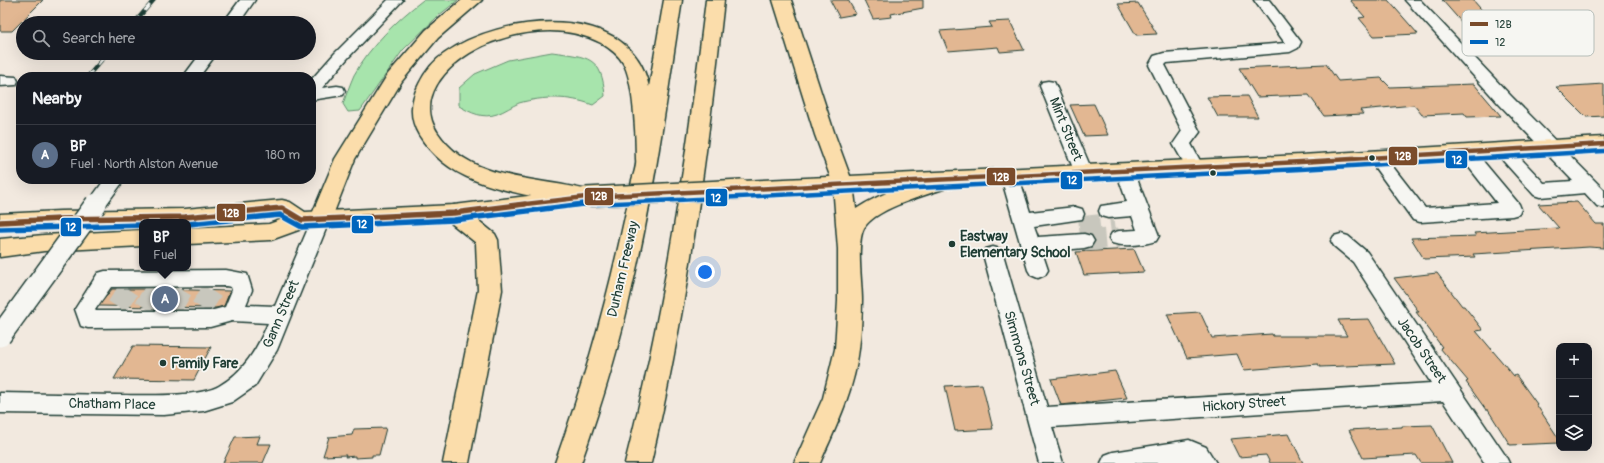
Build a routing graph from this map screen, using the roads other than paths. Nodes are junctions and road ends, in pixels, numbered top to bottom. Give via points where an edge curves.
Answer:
1 (248, 0) edge
2 (396, 0) edge
3 (473, 0) edge
4 (674, 0) edge
5 (714, 0) edge
6 (782, 0) edge
7 (1261, 0) edge
8 (1412, 0) edge
9 (236, 16) edge
10 (1462, 53) edge
11 (1465, 56) edge
12 (204, 60) edge
13 (195, 72) edge
14 (316, 84) edge
15 (1048, 86) dead end
16 (337, 91) dead end
17 (316, 94) edge
18 (1604, 144) edge
19 (1551, 148) junction
20 (1503, 150) junction
21 (1466, 152) junction
22 (646, 157) junction
23 (1377, 158) junction
24 (1195, 168) junction
25 (1125, 171) junction
26 (1084, 173) junction
27 (1010, 176) junction
28 (952, 179) junction
29 (111, 184) edge
30 (843, 184) junction
31 (1589, 186) junction
32 (586, 197) junction
33 (1604, 201) edge
34 (454, 213) junction
35 (311, 220) junction
36 (0, 222) edge
37 (1114, 224) tunnel mouth
38 (1026, 232) junction
39 (191, 236) edge
40 (139, 238) edge
41 (1341, 241) dead end
42 (0, 248) edge
43 (849, 249) junction
44 (993, 254) dead end
45 (1038, 270) dead end
46 (148, 280) edge
47 (177, 299) junction
48 (232, 313) junction
49 (281, 315) junction
50 (0, 336) edge
51 (1449, 391) junction
52 (224, 395) joint
53 (0, 402) edge
54 (1039, 418) junction
55 (456, 463) edge
56 (568, 463) edge
57 (638, 463) edge
58 (807, 463) edge
59 (1051, 463) edge
60 (1113, 463) edge
61 (1204, 463) edge
62 (1497, 463) edge

1 - 9 street
2 - 14 street
3 - 35 main road via 432,34 395,78 344,159
4 - 22 main road, Durham Freeway
5 - 57 main road via 698,138 667,344
6 - 30 main road
7 - 24 street via 1293,42 1290,47 1164,58 1157,65 1191,132 1182,144
8 - 10 street
11 - 19 street
12 - 13 street
15 - 26 street, Mint Street
16 - 17 street
18 - 19 main road
19 - 20 main road
19 - 31 street
20 - 21 main road
20 - 31 street via 1540,190
21 - 23 main road
21 - 23 street via 1512,209 1420,215
22 - 32 main road via 639,76 623,50 611,41 588,32 573,27 551,26 500,34 478,41 460,51 432,76 422,99 420,112 423,123 437,145 450,157 478,173
22 - 56 main road, Durham Freeway via 628,256 614,313 583,422
23 - 24 main road
24 - 25 main road
25 - 26 main road
25 - 37 street via 1141,214
26 - 27 main road
27 - 28 main road
27 - 38 street
28 - 30 main road
28 - 43 main road via 894,199 869,211 856,223
29 - 50 street, bridge
30 - 32 main road, bridge
30 - 43 main road
31 - 33 street
32 - 34 main road
34 - 35 main road
34 - 55 main road via 488,240 490,290
35 - 36 main road via 282,208 186,216
35 - 39 main road via 271,232
35 - 49 street, Gann Street
38 - 38 street via 1079,227
38 - 45 street
40 - 42 main road
41 - 51 street, Jacob Street via 1360,258
43 - 58 main road via 850,301 847,349 836,398
44 - 54 street, Simmons Street
46 - 47 street
46 - 47 street via 105,279 84,309 88,320 112,313 140,313
47 - 48 street via 210,319
47 - 48 street via 215,284 240,280 242,290
48 - 49 street
49 - 52 street, Gann Street via 270,344 254,370 247,379
51 - 54 street, Hickory Street
51 - 62 street, Jacob Street
52 - 53 street, Chatham Place via 203,401 164,405
54 - 59 street, Simmons Street
60 - 61 street via 1194,451

